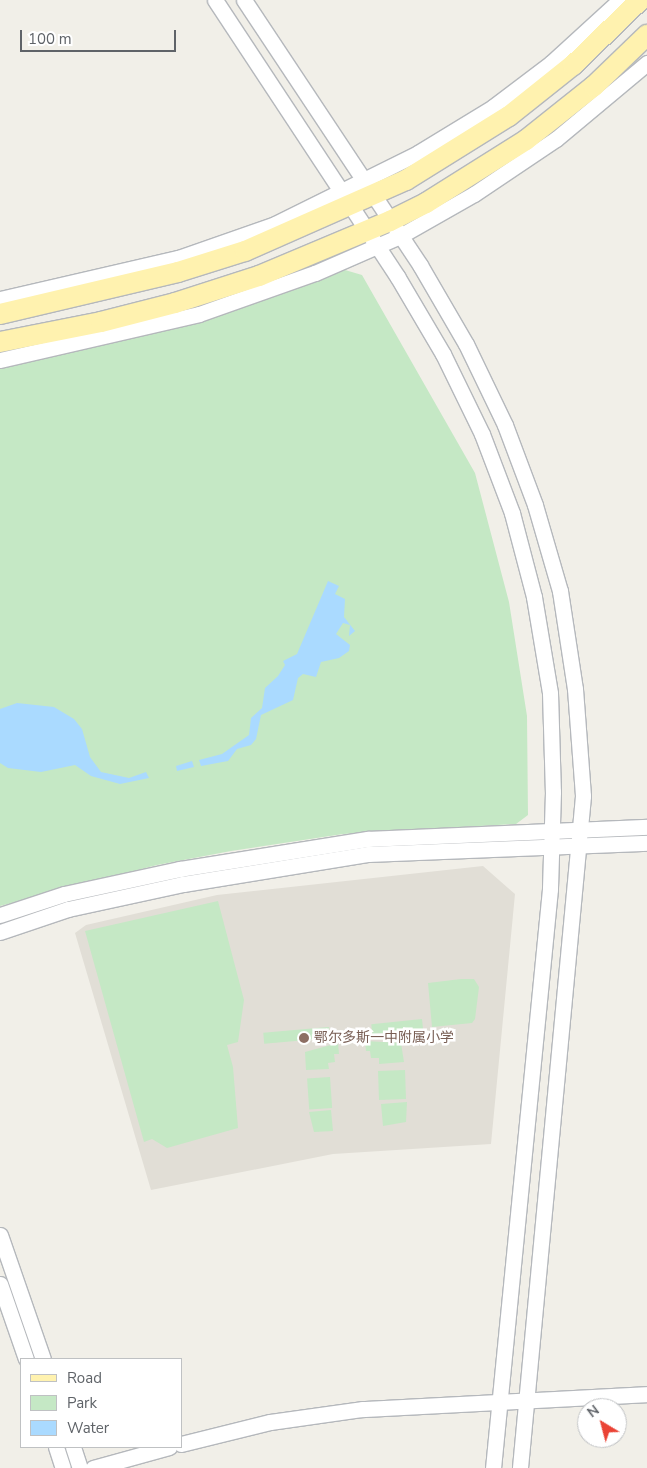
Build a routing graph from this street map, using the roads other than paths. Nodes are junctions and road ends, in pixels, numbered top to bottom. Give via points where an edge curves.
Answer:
1 (215, 0) edge
2 (244, 0) edge
3 (620, 0) edge
4 (640, 0) edge
5 (647, 35) edge
6 (647, 63) edge
7 (368, 188) junction
8 (347, 199) junction
9 (395, 228) junction
10 (373, 238) junction
11 (0, 300) edge
12 (0, 314) edge
13 (0, 342) edge
14 (0, 360) edge
15 (647, 827) edge
16 (580, 830) junction
17 (551, 839) junction
18 (647, 843) edge
19 (579, 846) junction
20 (0, 915) edge
21 (0, 932) edge
22 (0, 1235) edge
23 (0, 1284) edge
24 (26, 1358) edge
25 (43, 1358) edge
26 (647, 1394) edge
27 (527, 1400) junction
28 (499, 1402) junction
29 (182, 1444) edge
30 (56, 1448) edge
31 (73, 1448) edge
32 (165, 1448) edge
33 (63, 1468) edge
34 (80, 1468) edge
35 (93, 1468) edge
36 (493, 1468) edge
37 (520, 1468) edge

1 - 8 street
2 - 7 street
3 - 7 street via 551,63 493,106
4 - 7 main road via 573,65 509,116 406,180
5 - 9 main road via 594,86 526,140 426,203
6 - 9 street via 556,139 474,194
7 - 8 main road
7 - 9 street
8 - 10 street
8 - 11 street via 178,258
8 - 12 main road via 245,251 178,272
9 - 10 main road
9 - 16 street via 466,344 505,424 536,505 560,591 575,689 582,796
10 - 13 main road via 175,303
10 - 14 street via 199,314
10 - 17 street via 443,354 482,434 512,513 534,598 550,693
15 - 16 street
16 - 17 street
16 - 19 street
17 - 19 street
17 - 20 street via 368,839 180,869 64,894
17 - 21 street via 359,856 183,884 68,909
17 - 28 street via 550,889
18 - 19 street
19 - 27 street
22 - 25 street
23 - 24 street
26 - 27 street
27 - 28 street
27 - 37 street
28 - 29 street via 363,1409 270,1422
28 - 36 street
30 - 33 street
31 - 34 street
32 - 35 street

